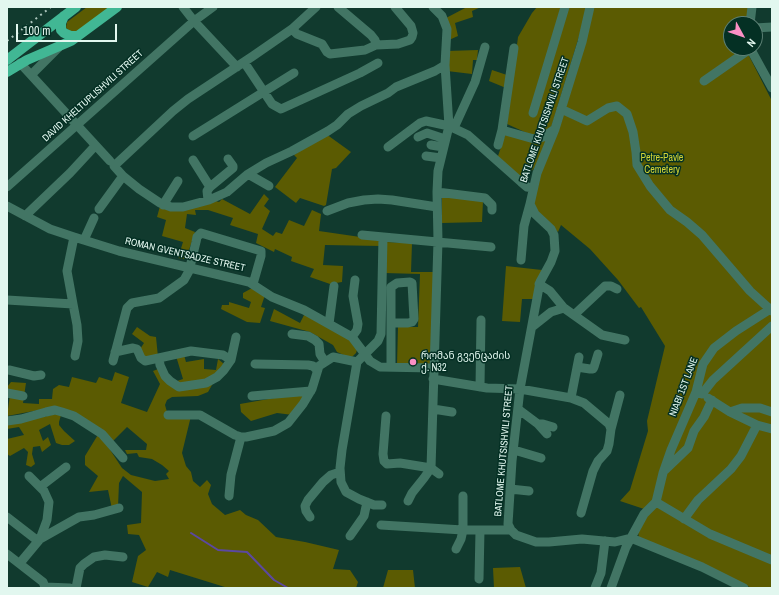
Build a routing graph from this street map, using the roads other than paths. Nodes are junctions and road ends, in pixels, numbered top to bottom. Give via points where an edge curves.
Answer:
1 (76, 7) edge
2 (117, 7) edge
3 (182, 7) edge
4 (213, 7) edge
5 (316, 7) edge
6 (338, 7) edge
7 (395, 7) edge
8 (433, 7) edge
9 (565, 7) edge
10 (590, 7) edge
11 (64, 16) junction
12 (194, 21) junction
13 (292, 29) junction
14 (78, 36) junction
15 (376, 45) junction
16 (59, 47) junction
17 (485, 47) dead end
18 (514, 48) dead end
19 (740, 56) edge
20 (754, 56) edge
21 (7, 60) edge
22 (20, 63) junction
23 (378, 63) dead end
24 (241, 64) junction
25 (445, 65) junction
26 (7, 72) edge
27 (294, 73) dead end
28 (31, 75) junction
29 (704, 81) dead end
30 (772, 88) edge
31 (264, 93) junction
32 (561, 109) junction
33 (533, 113) dead end
34 (77, 126) junction
35 (452, 127) junction
36 (555, 129) junction
37 (502, 130) junction
38 (193, 136) dead end
39 (418, 137) dead end
40 (444, 143) junction
41 (431, 145) dead end
42 (498, 145) dead end
43 (95, 146) junction
44 (388, 147) dead end
45 (426, 156) dead end
46 (441, 158) junction
47 (228, 159) dead end
48 (193, 160) dead end
49 (112, 164) junction
50 (248, 174) junction
51 (123, 176) junction
52 (178, 181) dead end
53 (269, 186) dead end
54 (7, 187) edge
55 (210, 187) junction
56 (533, 188) junction
57 (436, 192) junction
58 (208, 200) junction
59 (163, 204) junction
60 (530, 204) junction
61 (7, 206) edge
62 (437, 206) junction
63 (99, 209) dead end
64 (492, 210) dead end
65 (327, 211) dead end
66 (25, 216) junction
67 (94, 218) dead end
68 (362, 235) dead end
69 (383, 236) junction
70 (74, 237) junction
71 (84, 240) junction
72 (438, 241) junction
73 (491, 247) dead end
74 (521, 260) dead end
75 (190, 267) junction
76 (382, 277) junction
77 (355, 280) dead end
78 (252, 284) junction
79 (394, 284) junction
80 (540, 284) junction
81 (334, 286) dead end
82 (617, 289) dead end
83 (7, 300) edge
84 (73, 304) junction
85 (564, 308) junction
86 (771, 309) edge
87 (574, 315) junction
88 (481, 320) dead end
89 (392, 323) junction
90 (329, 324) junction
91 (772, 326) edge
92 (532, 327) junction
93 (292, 334) dead end
94 (236, 337) dead end
95 (352, 338) junction
96 (625, 340) dead end
97 (115, 352) junction
98 (364, 354) junction
99 (598, 354) dead end
100 (75, 356) dead end
101 (579, 357) dead end
102 (159, 358) junction
103 (231, 360) junction
104 (113, 361) dead end
105 (325, 362) junction
106 (357, 362) junction
107 (255, 364) dead end
108 (391, 367) junction
109 (577, 367) junction
110 (433, 368) junction
111 (10, 369) edge
112 (317, 370) junction
113 (41, 375) dead end
114 (433, 379) junction
115 (480, 387) junction
116 (520, 389) junction
117 (311, 391) junction
118 (7, 393) edge
119 (699, 393) junction
120 (620, 395) dead end
121 (23, 396) dead end
122 (252, 396) dead end
123 (575, 399) junction
124 (712, 400) junction
125 (596, 405) dead end
126 (433, 409) junction
127 (518, 409) junction
128 (452, 412) dead end
129 (730, 412) junction
130 (772, 412) edge
131 (168, 416) dead end
132 (386, 416) dead end
133 (7, 421) edge
134 (757, 425) junction
135 (611, 429) junction
136 (772, 429) edge
137 (550, 431) dead end
138 (241, 437) junction
139 (514, 450) junction
140 (122, 458) dead end
141 (541, 458) dead end
142 (66, 467) dead end
143 (431, 468) junction
144 (340, 472) junction
145 (663, 473) junction
146 (439, 474) dead end
147 (29, 476) dead end
148 (40, 487) junction
149 (510, 489) junction
150 (530, 491) dead end
151 (229, 496) dead end
152 (463, 496) dead end
153 (408, 501) dead end
154 (367, 502) junction
155 (656, 502) junction
156 (382, 505) dead end
157 (119, 508) dead end
158 (581, 513) dead end
159 (7, 517) edge
160 (310, 517) dead end
161 (684, 519) junction
162 (381, 525) dead end
163 (463, 530) junction
164 (480, 530) junction
165 (511, 530) junction
166 (350, 536) dead end
167 (631, 538) junction
168 (39, 540) junction
169 (605, 541) junction
170 (456, 549) dead end
171 (7, 554) edge
172 (123, 557) dead end
173 (772, 560) edge
174 (20, 563) junction
175 (479, 579) dead end
176 (45, 587) edge
177 (70, 588) edge
178 (76, 588) edge
179 (595, 588) edge
180 (611, 588) edge
181 (744, 588) edge

1 - 11 main road
2 - 14 main road
3 - 12 street
4 - 12 street, DAVID KHELTUPLISHVILI STREET
5 - 13 street
6 - 15 street via 371,35
7 - 15 street via 411,26 412,37 398,44
8 - 25 street via 442,16 447,29
9 - 33 street
10 - 32 street, BATLOME KHUTSISHVILI STREET
11 - 14 main road via 61,23 64,33
11 - 21 main road
12 - 24 street
12 - 34 street, DAVID KHELTUPLISHVILI STREET
13 - 15 street via 297,34 322,44 330,54 365,50
13 - 24 street
14 - 16 main road
16 - 22 main road
16 - 28 street
17 - 35 street via 475,82
18 - 37 street
19 - 29 street
20 - 30 street
22 - 26 main road
22 - 28 street
23 - 31 street via 281,109 272,104
24 - 31 street
24 - 49 street via 188,99
25 - 35 street
25 - 50 street via 361,106 322,135
27 - 31 street
28 - 34 street
31 - 38 street
32 - 36 street, BATLOME KHUTSISHVILI STREET
32 - 86 street via 587,121 608,108 617,106 627,114 633,132 637,165 650,186 670,210 702,235 750,291
34 - 43 street
34 - 54 street, DAVID KHELTUPLISHVILI STREET
35 - 40 street
35 - 44 street via 426,121
35 - 56 street via 468,135 527,187
36 - 37 street via 543,137 534,138
36 - 56 street, BATLOME KHUTSISHVILI STREET
37 - 42 street
39 - 40 street via 427,133
40 - 41 street
40 - 46 street
43 - 49 street
43 - 66 street
45 - 46 street
46 - 57 street
47 - 55 street via 233,168
48 - 55 street
49 - 51 street
50 - 53 street
50 - 58 street via 227,192
51 - 59 street
51 - 63 street
52 - 59 street
55 - 58 street via 207,191
56 - 60 street, BATLOME KHUTSISHVILI STREET
57 - 62 street
57 - 64 street via 485,198 492,205
58 - 59 street via 184,207
60 - 74 street via 524,226
60 - 80 street, BATLOME KHUTSISHVILI STREET via 535,214 551,229 555,243 555,251
61 - 66 street, ROMAN GVENTSADZE STREET
62 - 65 street via 378,199 348,203
62 - 72 street
66 - 70 street, ROMAN GVENTSADZE STREET via 50,229
67 - 71 street
68 - 69 street
69 - 72 street
69 - 76 street
70 - 71 street, ROMAN GVENTSADZE STREET
70 - 84 street via 67,271
71 - 75 street, ROMAN GVENTSADZE STREET via 119,251
72 - 73 street
72 - 110 street
75 - 78 street, ROMAN GVENTSADZE STREET
75 - 78 street via 197,237 204,233 261,251
75 - 97 street via 184,280 159,298 131,304 127,308
76 - 79 street via 388,277
76 - 98 street via 381,334 378,342
77 - 95 street via 353,296 358,324
78 - 90 street, ROMAN GVENTSADZE STREET via 272,297
79 - 89 street via 391,287
79 - 89 street via 412,283 414,319 408,323
80 - 85 street via 550,291
80 - 92 street, BATLOME KHUTSISHVILI STREET
81 - 90 street
82 - 87 street via 605,286
83 - 84 street
84 - 100 street via 78,341
85 - 87 street
85 - 92 street via 551,312
86 - 119 street, NIABI 1ST LANE via 714,348 703,364
87 - 96 street via 602,335
88 - 115 street
89 - 108 street
90 - 95 street, ROMAN GVENTSADZE STREET
91 - 119 street
92 - 116 street, BATLOME KHUTSISHVILI STREET
93 - 105 street via 308,336 315,340
94 - 103 street
95 - 98 street, ROMAN GVENTSADZE STREET
97 - 102 street via 133,348 138,350 143,361
97 - 104 street
98 - 106 street
98 - 108 street, ROMAN GVENTSADZE STREET via 380,367
99 - 109 street via 593,369
101 - 109 street
102 - 103 street via 195,351 223,355
102 - 103 street via 165,376 179,386 206,383 217,377
105 - 106 street via 333,357
105 - 112 street
106 - 144 street
107 - 112 street via 308,365
108 - 110 street, ROMAN GVENTSADZE STREET
109 - 123 street
110 - 114 street
111 - 113 street via 34,376
112 - 117 street
114 - 115 street
114 - 126 street
115 - 116 street
116 - 123 street
116 - 127 street, BATLOME KHUTSISHVILI STREET
117 - 122 street
117 - 138 street via 288,423 274,431
118 - 121 street
119 - 124 street
119 - 145 street, NIABI 1ST LANE via 671,450
120 - 135 street
123 - 125 street
123 - 135 street
124 - 129 street
124 - 145 street via 694,431 688,448
126 - 128 street
126 - 143 street
127 - 137 street
127 - 139 street, BATLOME KHUTSISHVILI STREET
129 - 130 street via 742,408 760,408
129 - 134 street
131 - 138 street via 200,415
132 - 143 street via 384,461 387,464 400,463
133 - 140 street via 55,410 74,416 102,434
134 - 136 street
134 - 161 street via 731,469 698,500
135 - 158 street via 609,444 593,471
138 - 151 street via 231,475
139 - 141 street
139 - 149 street, BATLOME KHUTSISHVILI STREET
142 - 148 street
143 - 146 street
143 - 153 street
144 - 154 street via 346,492
144 - 160 street via 322,482 308,500 305,506
145 - 155 street, NIABI 1ST LANE
147 - 148 street
148 - 168 street via 49,502 47,520
149 - 150 street
149 - 165 street, BATLOME KHUTSISHVILI STREET via 508,524
152 - 163 street
154 - 156 street
154 - 166 street via 364,516
155 - 161 street
155 - 167 street via 644,514
157 - 168 street via 79,517
159 - 168 street
161 - 173 street via 730,543
162 - 163 street
163 - 164 street
163 - 170 street
164 - 165 street
164 - 175 street
165 - 169 street, BATLOME KHUTSISHVILI STREET via 516,535 536,542 582,539
167 - 169 street, BATLOME KHUTSISHVILI STREET via 624,541
167 - 180 street
167 - 181 street via 702,567
168 - 174 street
169 - 179 street via 601,573
171 - 174 street
172 - 178 street via 105,555 84,564 80,568
174 - 176 street via 43,582
176 - 177 street

